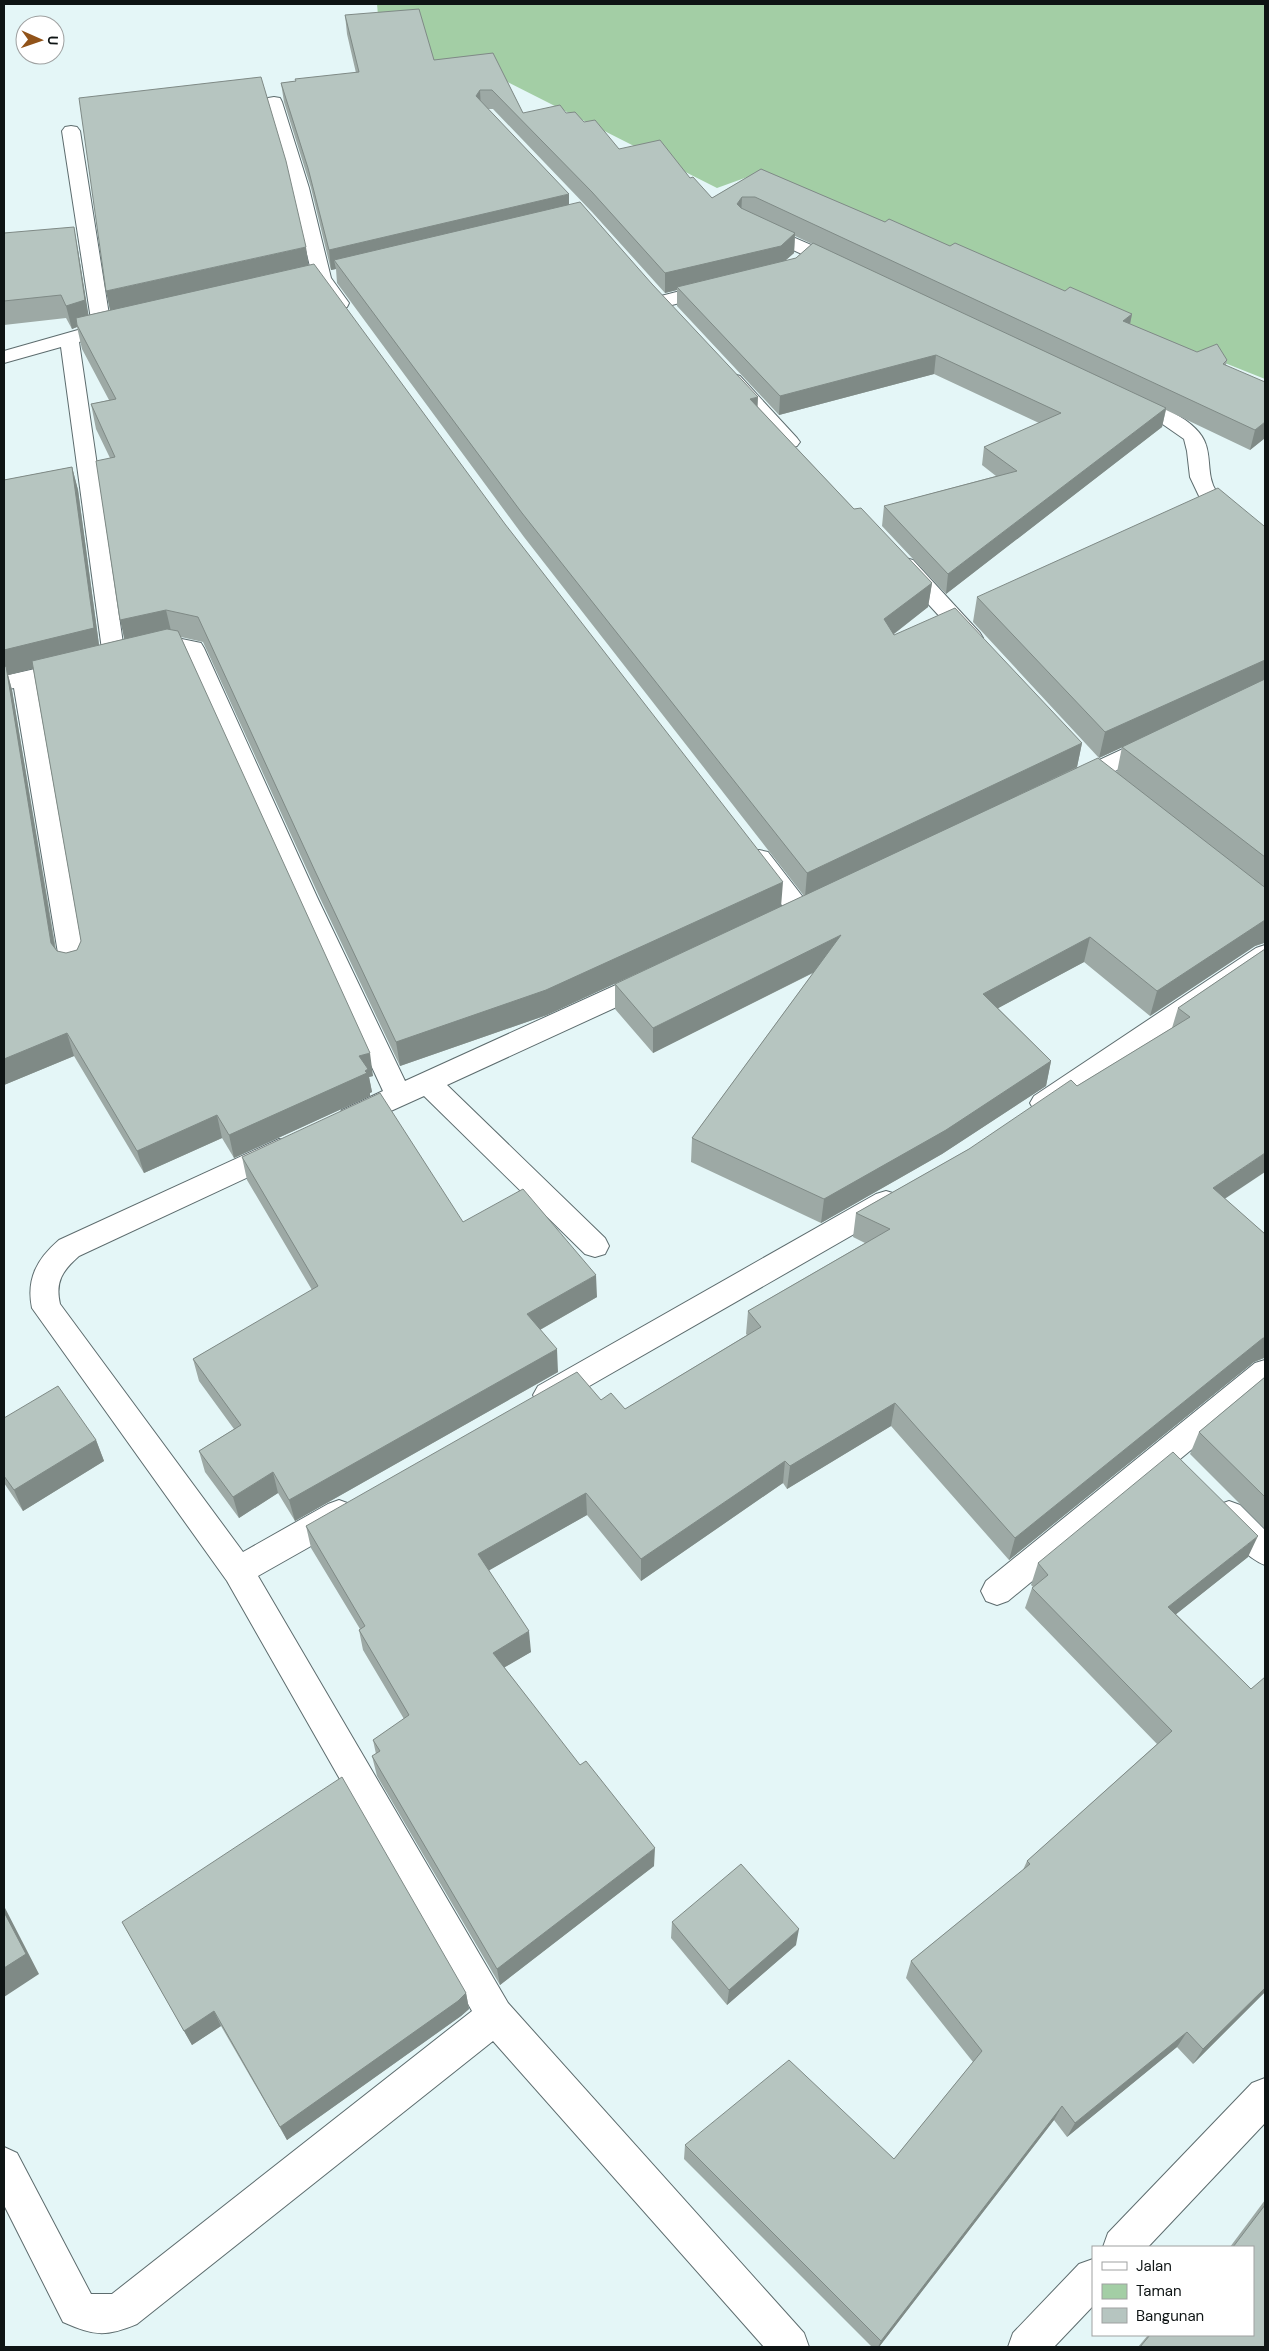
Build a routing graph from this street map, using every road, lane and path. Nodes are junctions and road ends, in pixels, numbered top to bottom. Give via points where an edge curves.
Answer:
1 (274, 102) dead end
2 (71, 131) dead end
3 (747, 222) edge
4 (810, 250) junction
5 (793, 266) edge
6 (854, 271) edge
7 (727, 286) edge
8 (660, 302) edge
9 (351, 318) edge
10 (130, 322) edge
11 (102, 328) junction
12 (69, 339) junction
13 (4, 357) edge
14 (720, 367) edge
15 (1110, 392) edge
16 (801, 453) edge
17 (1265, 545) edge
18 (895, 554) edge
19 (988, 655) edge
20 (99, 660) junction
21 (14, 681) edge
22 (1176, 732) edge
23 (1051, 792) edge
24 (746, 841) edge
25 (800, 911) edge
26 (1265, 954) edge
27 (73, 965) edge
28 (673, 970) edge
29 (428, 1083) junction
30 (398, 1095) junction
31 (1019, 1120) edge
32 (910, 1188) edge
33 (595, 1246) dead end
34 (1265, 1372) edge
35 (522, 1409) edge
36 (1212, 1498) edge
37 (359, 1502) edge
38 (1265, 1551) edge
39 (238, 1571) junction
40 (997, 1591) dead end
41 (495, 2016) junction
42 (1265, 2096) edge
43 (4, 2166) edge
44 (1123, 2246) edge
45 (1092, 2279) edge
46 (790, 2347) edge
47 (1027, 2347) edge

1 - 9 street via 300,188 321,279
2 - 11 street
3 - 4 street
4 - 5 street
4 - 6 street
7 - 8 street
10 - 11 street
11 - 12 street
12 - 13 street
12 - 20 street
14 - 16 street
15 - 17 street via 1190,433 1196,442 1199,478 1209,496
18 - 19 street
20 - 21 street
20 - 30 street via 172,644 193,648 304,897
21 - 27 street
22 - 23 street
24 - 25 street
26 - 31 street
28 - 29 street
29 - 30 street
29 - 33 street
30 - 39 street via 68,1248 52,1262 45,1277 43,1294 46,1308
32 - 35 street
34 - 40 street via 1175,1462
36 - 38 street
37 - 39 street
39 - 41 street
41 - 43 street via 123,2310 107,2316 90,2315 77,2308
41 - 46 street
42 - 44 street
45 - 47 street

